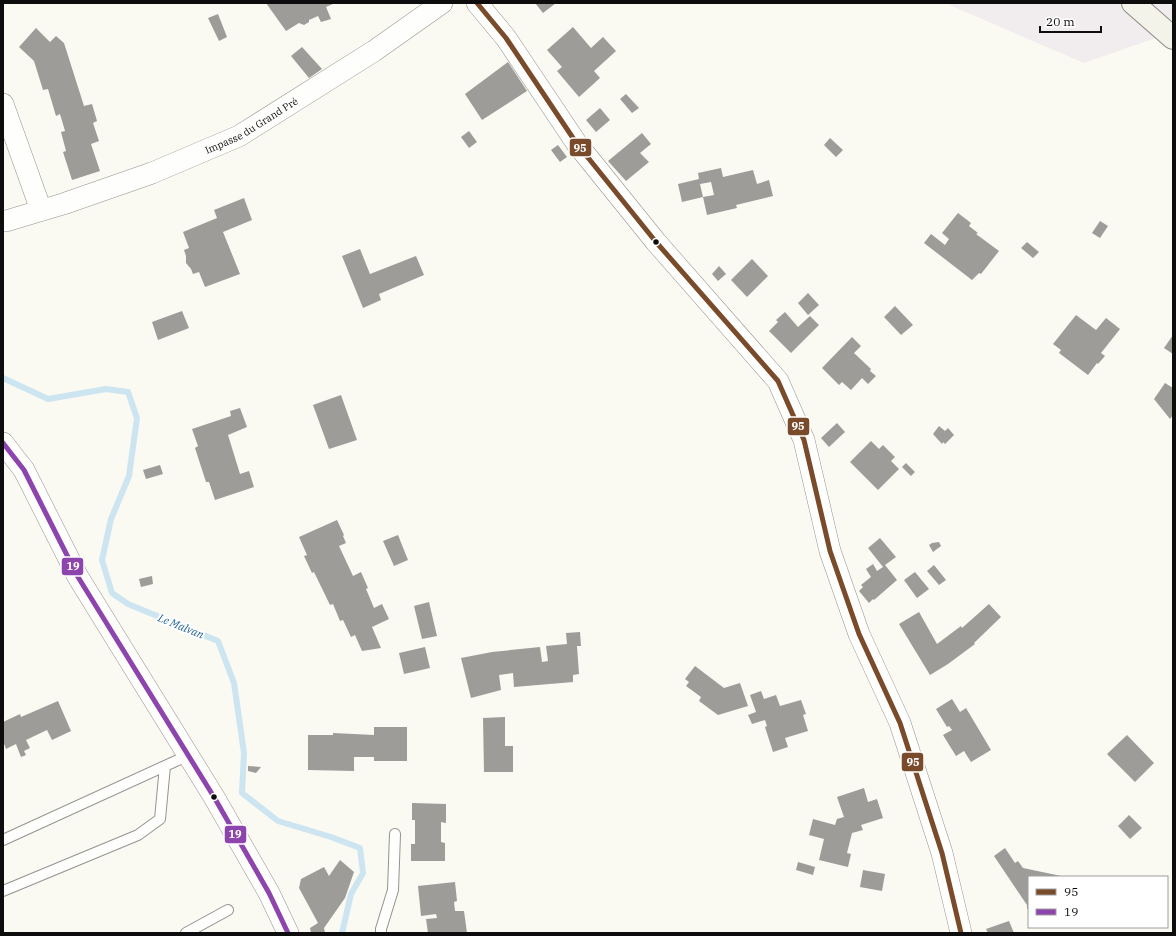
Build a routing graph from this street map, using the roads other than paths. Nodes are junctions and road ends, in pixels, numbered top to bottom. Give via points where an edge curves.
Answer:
1 (442, 3) edge
2 (477, 3) edge
3 (1133, 3) edge
4 (1173, 38) edge
5 (3, 104) edge
6 (41, 210) junction
7 (6, 221) dead end
8 (3, 442) edge
9 (189, 756) junction
10 (164, 766) junction
11 (394, 834) dead end
12 (3, 840) edge
13 (3, 891) edge
14 (228, 910) dead end
15 (186, 933) edge
16 (288, 933) edge
17 (381, 933) edge
18 (961, 933) edge

1 - 6 street, Impasse du Grand Pré via 374,51 239,136 152,173
2 - 18 street via 506,38 576,144 656,242 778,381 804,440 830,551 860,634 902,730 942,853
3 - 4 main road
5 - 6 street
6 - 7 street, Impasse du Grand Pré
8 - 9 street via 24,470 78,577
9 - 10 lane
9 - 16 street via 269,893
10 - 12 lane
10 - 13 lane via 160,819 138,835
11 - 17 lane via 393,890
14 - 15 lane

